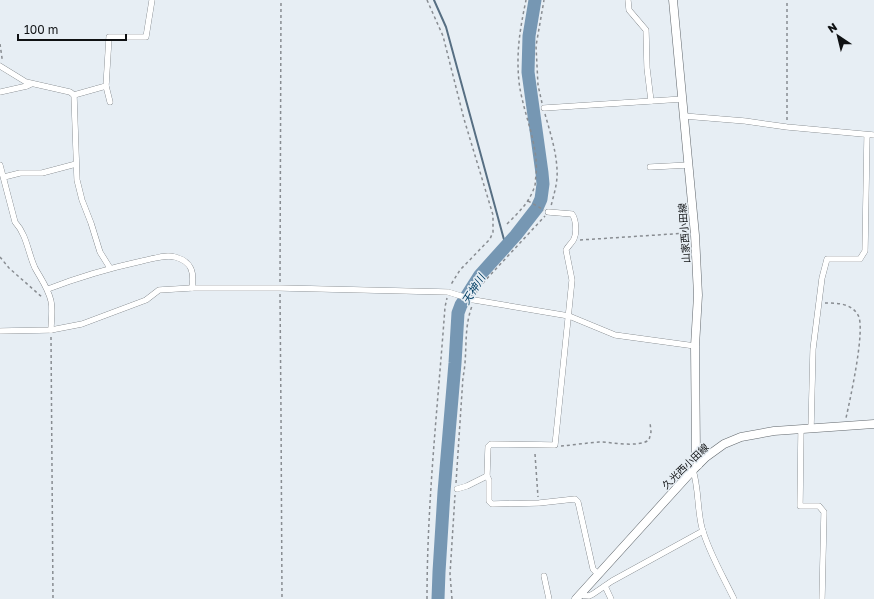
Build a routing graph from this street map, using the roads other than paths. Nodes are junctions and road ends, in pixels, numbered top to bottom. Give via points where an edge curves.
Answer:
1 (152, 0) edge
2 (628, 0) edge
3 (673, 0) edge
4 (0, 66) edge
5 (31, 84) junction
6 (106, 86) junction
7 (0, 92) edge
8 (74, 94) junction
9 (683, 100) junction
10 (110, 102) dead end
11 (651, 102) junction
12 (544, 108) road end
13 (684, 116) junction
14 (867, 135) junction
15 (874, 136) edge
16 (76, 164) junction
17 (0, 165) edge
18 (688, 165) junction
19 (650, 167) dead end
20 (4, 177) junction
21 (548, 212) road end
22 (110, 268) junction
23 (192, 288) junction
24 (48, 289) junction
25 (569, 316) junction
26 (0, 330) edge
27 (51, 330) junction
28 (695, 346) junction
29 (874, 424) edge
30 (801, 429) junction
31 (811, 429) junction
32 (695, 467) junction
33 (487, 476) junction
34 (457, 489) road end
35 (703, 531) junction
36 (598, 574) junction
37 (544, 576) dead end
38 (605, 586) junction
39 (577, 597) edge
40 (549, 599) edge
41 (611, 599) edge
42 (734, 599) edge
43 (822, 599) edge

1 - 6 street via 146,37 109,37
2 - 11 street via 629,10 646,30
3 - 9 main road, 山家西小田線
4 - 5 street
5 - 7 street
5 - 8 street
6 - 8 street
6 - 10 street
8 - 16 street
9 - 11 street
9 - 13 main road, 山家西小田線
11 - 12 street
13 - 14 street
13 - 18 main road, 山家西小田線
14 - 15 street
14 - 31 street via 866,251 860,259 828,259 822,278 813,349
16 - 20 street via 42,173 20,173
16 - 22 street via 82,200 100,252
17 - 20 street
18 - 19 street
18 - 28 main road, 山家西小田線 via 698,295
20 - 24 street via 15,222 19,225 28,246 34,267
21 - 25 street via 572,214 575,218 574,239 566,250 572,280
22 - 23 street via 165,256 176,257 192,270
22 - 24 street
23 - 25 street via 451,293 473,300
23 - 27 street via 159,290 146,300 82,324
24 - 27 street
25 - 28 street via 615,335
25 - 33 street via 555,445 491,444 488,447
26 - 27 street
28 - 32 main road, 山家西小田線
29 - 31 main road, 久光西小田線
30 - 31 main road, 久光西小田線
30 - 32 main road, 久光西小田線 via 741,437 724,444
30 - 43 street via 800,506 819,506 824,512
32 - 35 street
32 - 36 main road, 久光西小田線
33 - 34 street
33 - 36 street via 489,501 492,504 575,499 578,502 593,569
35 - 38 street
35 - 42 street
36 - 39 main road, 久光西小田線
37 - 40 street
38 - 39 street via 589,596
38 - 41 street

